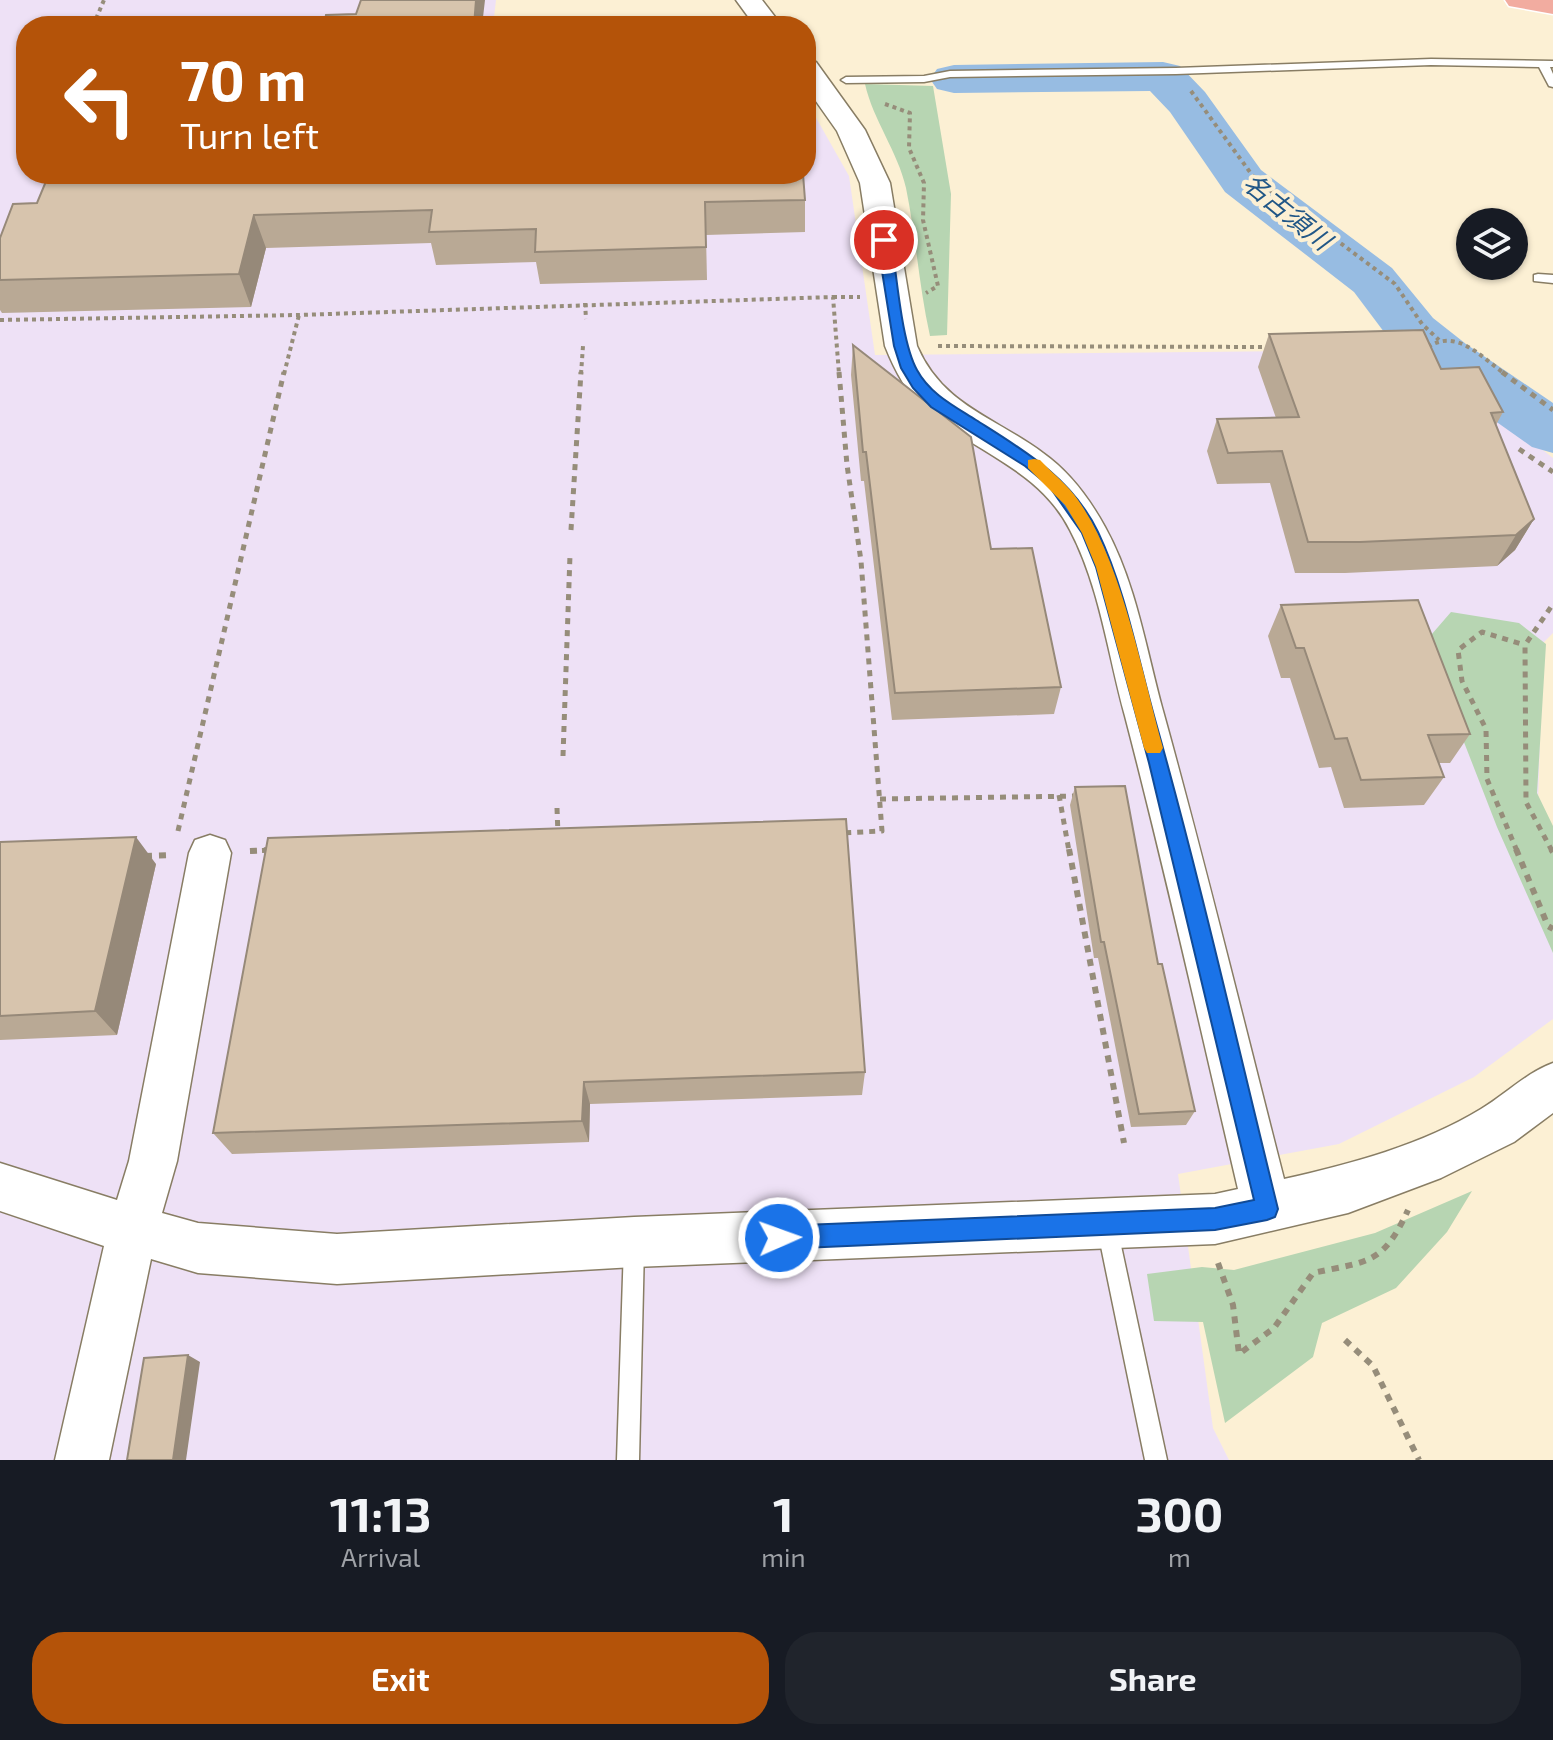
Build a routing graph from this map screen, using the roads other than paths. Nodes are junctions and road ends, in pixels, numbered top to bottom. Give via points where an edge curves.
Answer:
1 (749, 0) edge
2 (1519, 0) edge
3 (1553, 5) edge
4 (761, 16) edge
5 (1548, 64) edge
6 (846, 80) dead end
7 (816, 82) edge
8 (1553, 84) edge
9 (1538, 278) dead end
10 (1553, 279) edge
11 (191, 854) road end
12 (1553, 1085) edge
13 (0, 1187) edge
14 (1267, 1209) junction
15 (1107, 1224) junction
16 (133, 1227) junction
17 (634, 1242) junction
18 (82, 1460) edge
19 (628, 1460) edge
20 (1156, 1460) edge

1 - 4 street
2 - 3 highway
5 - 6 lane via 1431,62
5 - 8 lane
7 - 14 street via 851,130 875,183 908,368 936,403 1031,462 1071,501 1090,532 1158,763
9 - 10 lane
11 - 16 street via 153,1161
12 - 14 street via 1497,1126 1441,1154 1348,1189
13 - 16 street
14 - 15 street via 1215,1219
15 - 17 street
15 - 20 lane
16 - 17 street via 198,1248 337,1259
16 - 18 street
17 - 19 lane

